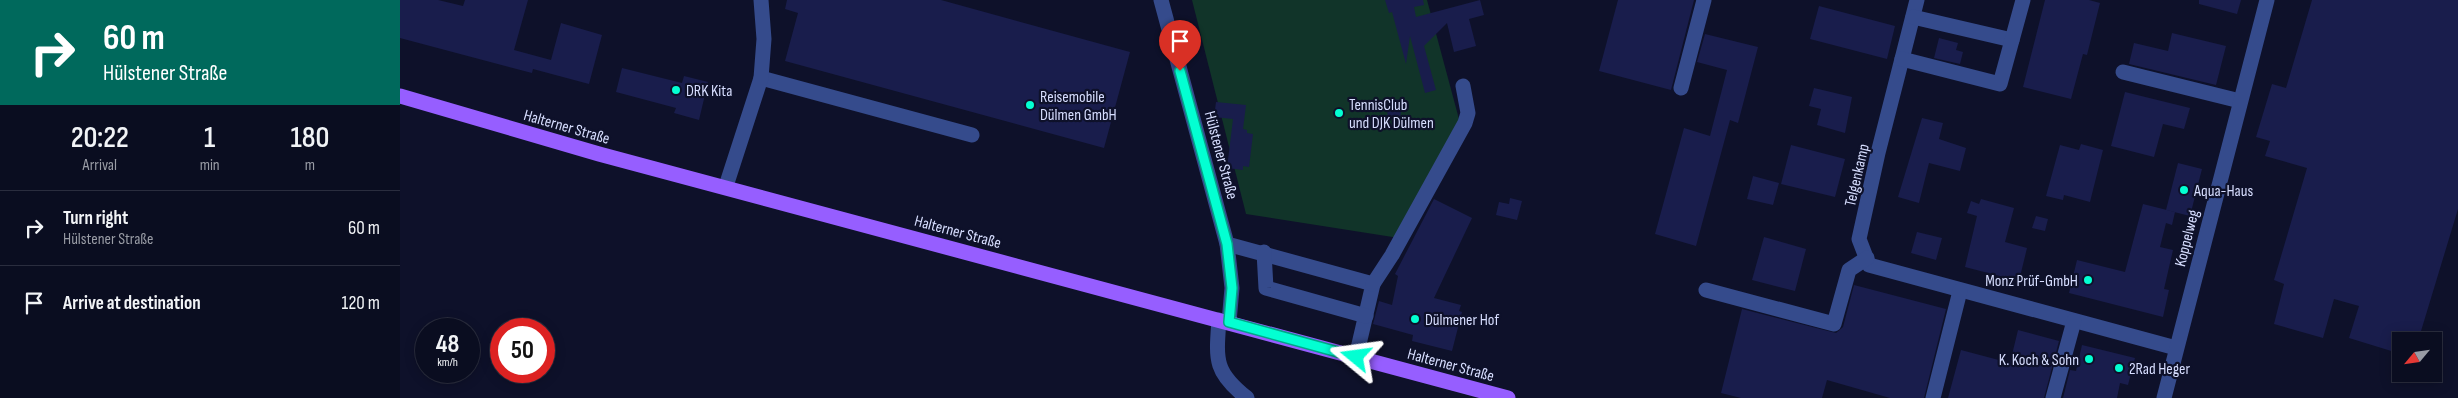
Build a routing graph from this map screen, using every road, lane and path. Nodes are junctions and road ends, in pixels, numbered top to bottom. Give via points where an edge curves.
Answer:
1 (761, 0) edge
2 (1161, 0) edge
3 (1704, 0) edge
4 (1917, 0) edge
5 (2023, 0) edge
6 (2267, 0) edge
7 (1913, 17) junction
8 (2012, 40) junction
9 (1902, 59) junction
10 (2122, 72) dead end
11 (761, 78) junction
12 (1463, 86) dead end
13 (1681, 88) dead end
14 (400, 96) edge
15 (2240, 100) junction
16 (972, 135) dead end
17 (726, 186) junction
18 (1227, 244) junction
19 (1264, 252) junction
20 (1867, 258) junction
21 (1373, 284) junction
22 (1706, 290) dead end
23 (1960, 291) junction
24 (1366, 316) junction
25 (1224, 321) junction
26 (2074, 321) junction
27 (2176, 348) junction
28 (1356, 357) junction
29 (1247, 398) edge
30 (1508, 398) edge
31 (1932, 398) edge
32 (2053, 398) edge
33 (2164, 398) edge

1 - 11 street via 764,39
2 - 18 street, Hülstener Straße
3 - 13 street
4 - 7 street, Telgenkamp
5 - 8 street
6 - 15 street, Koppelweg
7 - 8 street
7 - 9 street, Telgenkamp
8 - 9 street via 2000,84
9 - 20 street, Telgenkamp via 1859,239
10 - 15 street
11 - 16 street
11 - 17 street
12 - 21 street via 1468,112 1465,123
14 - 17 main road, Halterner Straße via 599,154
15 - 27 street, Koppelweg
17 - 25 main road, Halterner Straße
18 - 19 street
18 - 25 street, Hülstener Straße via 1232,288
19 - 21 street
19 - 24 street via 1266,288
20 - 22 street via 1850,270 1834,324
20 - 23 street via 1869,265
21 - 24 street
23 - 26 street
23 - 31 street
24 - 28 street
25 - 28 main road, Halterner Straße
25 - 29 street, Hülstener Straße via 1217,345 1219,369
26 - 27 street
26 - 32 street
27 - 33 street, Koppelweg
28 - 30 main road, Halterner Straße

